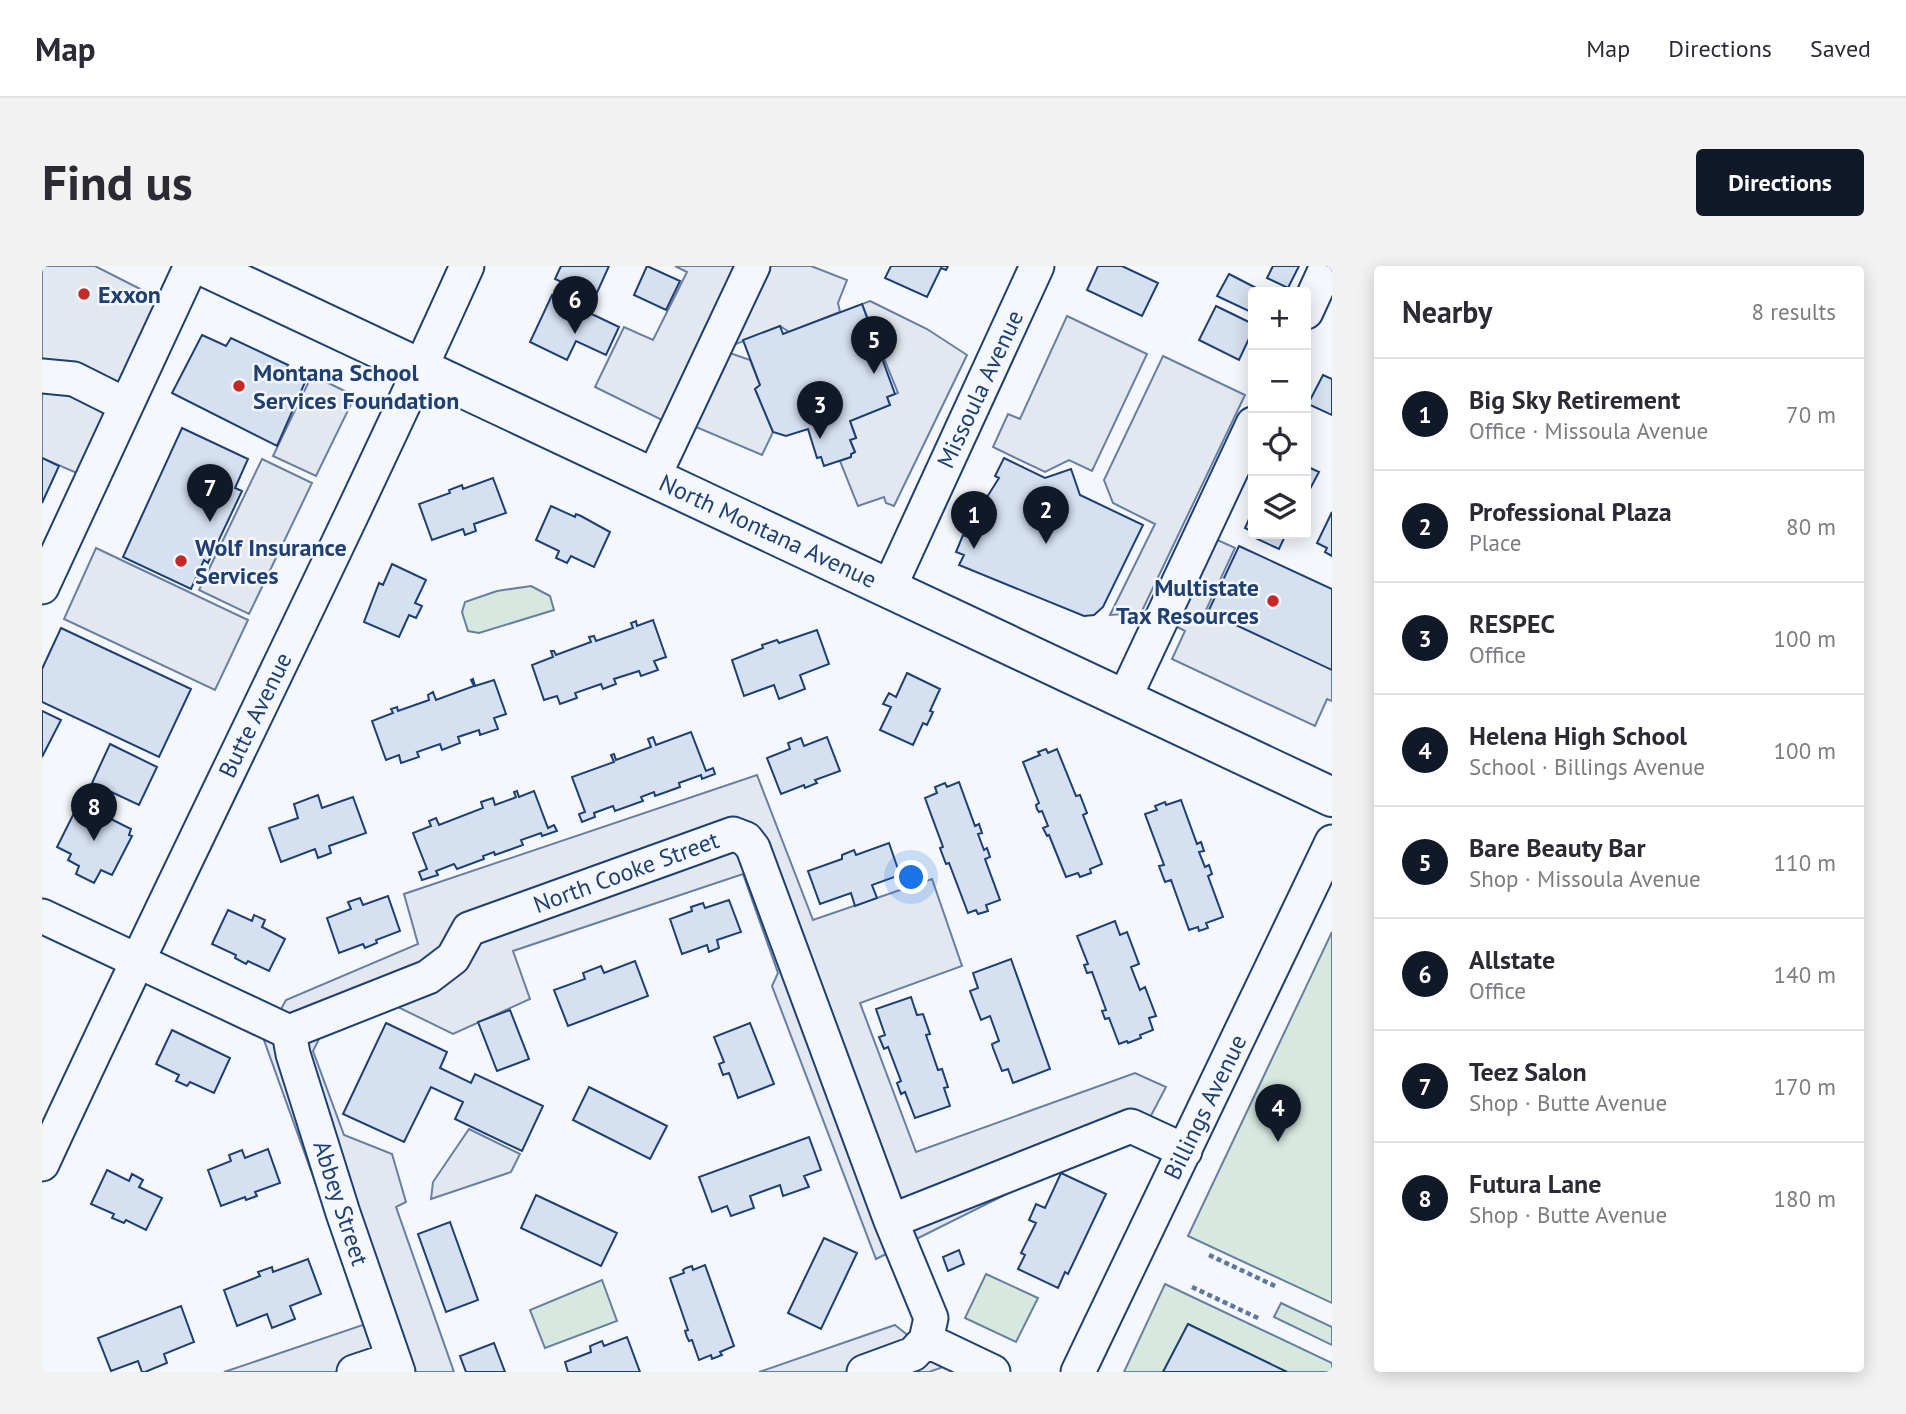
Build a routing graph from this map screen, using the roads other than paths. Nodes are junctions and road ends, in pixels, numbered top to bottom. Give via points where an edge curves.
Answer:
1 (191, 266) edge
2 (203, 266) edge
3 (467, 266) edge
4 (753, 266) edge
5 (1037, 266) edge
6 (1327, 266) edge
7 (1311, 301) edge
8 (421, 368) junction
9 (42, 376) edge
10 (126, 405) junction
11 (1248, 435) edge
12 (654, 477) junction
13 (42, 587) edge
14 (889, 588) junction
15 (1124, 699) junction
16 (1332, 796) edge
17 (1332, 842) edge
18 (42, 916) edge
19 (136, 960) junction
20 (289, 1032) junction
21 (1185, 1151) junction
22 (42, 1164) edge
23 (891, 1221) junction
24 (926, 1340) junction
25 (396, 1365) edge
26 (354, 1372) edge
27 (864, 1372) edge
28 (993, 1372) edge
29 (1078, 1372) edge

1 - 10 street
2 - 8 highway, North Montana Avenue
3 - 8 street, Butte Avenue
4 - 12 street
5 - 14 street, Missoula Avenue
6 - 7 street
8 - 12 highway, North Montana Avenue
8 - 19 street, Butte Avenue
9 - 10 street via 74,379
10 - 13 street
11 - 15 street
12 - 14 highway, North Montana Avenue
14 - 15 highway, North Montana Avenue
15 - 16 highway, North Montana Avenue
17 - 21 street, Billings Avenue
18 - 19 street
19 - 20 street
19 - 22 street, Butte Avenue
20 - 23 street, North Cooke Street via 428,977 453,958 469,929 733,834 753,848
20 - 25 street, Abbey Street via 343,1213
21 - 23 street via 1131,1126
21 - 29 street, Billings Avenue
23 - 24 street, North Cooke Street via 931,1318
24 - 27 street via 913,1354
24 - 28 street
25 - 26 street

